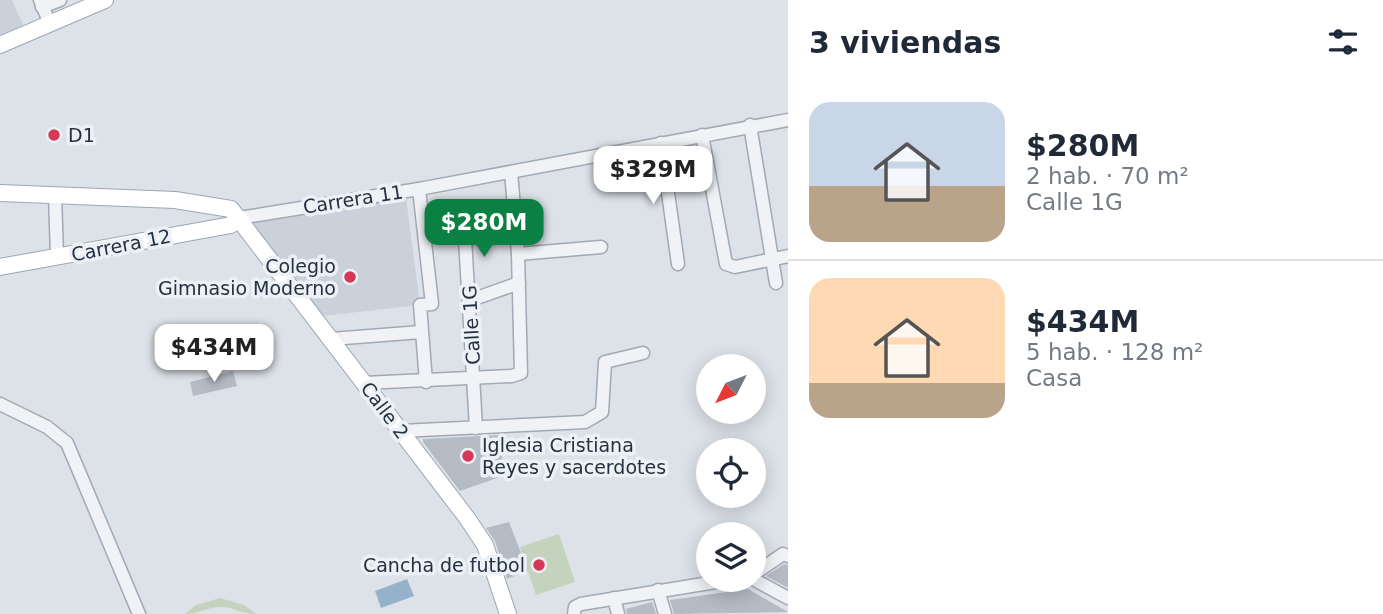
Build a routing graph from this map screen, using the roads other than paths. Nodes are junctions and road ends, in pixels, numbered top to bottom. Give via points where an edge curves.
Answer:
1 (60, 0) edge
2 (105, 0) edge
3 (41, 4) edge
4 (50, 24) junction
5 (0, 46) edge
6 (788, 120) edge
7 (750, 125) junction
8 (702, 135) junction
9 (661, 143) junction
10 (511, 172) junction
11 (419, 189) junction
12 (0, 193) edge
13 (55, 195) junction
14 (239, 218) junction
15 (464, 222) dead end
16 (601, 247) dead end
17 (518, 254) junction
18 (788, 256) edge
19 (57, 257) junction
20 (772, 259) junction
21 (678, 264) dead end
22 (0, 267) edge
23 (519, 283) junction
24 (776, 283) dead end
25 (471, 300) junction
26 (421, 332) junction
27 (331, 339) junction
28 (643, 353) dead end
29 (474, 378) junction
30 (426, 382) junction
31 (364, 383) junction
32 (0, 404) edge
33 (476, 428) junction
34 (400, 431) junction
35 (788, 556) edge
36 (766, 566) edge
37 (696, 584) edge
38 (766, 586) edge
39 (658, 590) junction
40 (614, 598) junction
41 (788, 598) edge
42 (574, 610) edge
43 (139, 614) edge
44 (508, 614) edge
45 (618, 614) edge
46 (665, 614) edge

1 - 3 street
2 - 4 main road
3 - 4 street
4 - 5 main road
6 - 7 street, Carrera 11
7 - 8 street, Carrera 11
7 - 20 street
8 - 9 street, Carrera 11
8 - 20 street via 726,264 735,267
9 - 10 street, Carrera 11
9 - 21 street
10 - 11 street, Carrera 11
10 - 17 street
11 - 14 street, Carrera 11
11 - 26 street via 426,305
12 - 13 main road
13 - 14 main road via 175,200 231,209
13 - 19 street
14 - 19 main road, Carrera 12 via 231,225
14 - 27 main road, Calle 2
15 - 25 street, Calle 1G
16 - 17 street
17 - 23 street
18 - 20 street
19 - 22 main road, Carrera 12
20 - 24 street
23 - 25 street
23 - 29 street via 521,373
25 - 29 street, Calle 1G
26 - 27 street
26 - 30 street
27 - 31 main road, Calle 2
28 - 33 street via 603,365 602,412 596,418
29 - 30 street
29 - 33 street, Calle 1G
30 - 31 street
31 - 34 main road, Calle 2
32 - 43 street via 47,427 67,443
33 - 34 street
34 - 44 main road, Calle 2 via 485,545
35 - 36 street via 783,554
37 - 39 street
38 - 41 street
39 - 40 street
39 - 46 street
40 - 42 street
40 - 45 street

